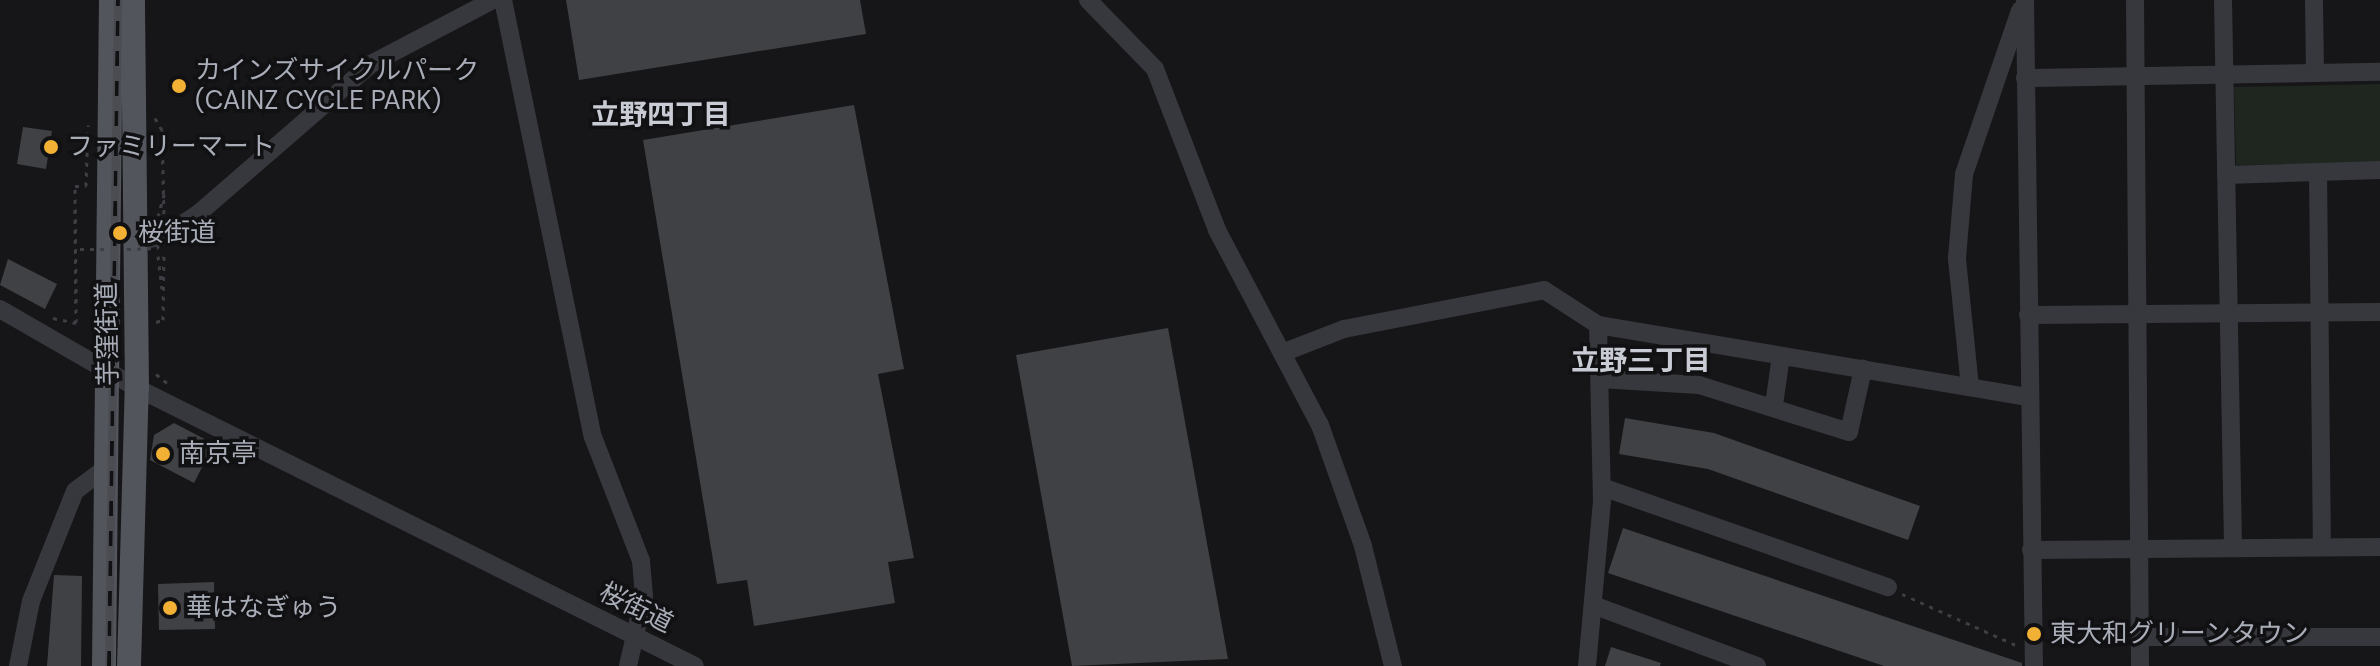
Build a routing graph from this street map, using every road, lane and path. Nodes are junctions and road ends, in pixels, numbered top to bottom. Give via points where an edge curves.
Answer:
1 (111, 0) edge
2 (133, 0) edge
3 (493, 0) edge
4 (503, 0) edge
5 (1088, 0) edge
6 (2024, 0) edge
7 (2135, 0) edge
8 (2223, 0) edge
9 (2314, 0) edge
10 (2380, 72) edge
11 (2315, 73) junction
12 (2224, 75) junction
13 (2136, 76) junction
14 (2025, 78) junction
15 (94, 111) dead end
16 (2380, 170) edge
17 (2318, 172) junction
18 (2226, 175) junction
19 (164, 194) dead end
20 (75, 209) junction
21 (130, 245) junction
22 (158, 248) junction
23 (80, 249) junction
24 (110, 249) dead end
25 (163, 289) dead end
26 (76, 303) junction
27 (0, 309) edge
28 (2320, 312) junction
29 (2380, 312) edge
30 (2229, 313) junction
31 (2137, 314) junction
32 (2028, 315) junction
33 (76, 323) dead end
34 (1598, 325) junction
35 (1282, 353) junction
36 (1781, 356) junction
37 (104, 364) junction
38 (1863, 369) junction
39 (1600, 379) junction
40 (1970, 387) junction
41 (137, 388) junction
42 (2030, 397) junction
43 (1774, 405) junction
44 (104, 469) junction
45 (1602, 487) junction
46 (2322, 547) junction
47 (2380, 547) edge
48 (2233, 548) junction
49 (2139, 549) junction
50 (2031, 550) junction
51 (1888, 587) joint
52 (1593, 605) junction
53 (637, 637) junction
54 (2140, 637) junction
55 (2380, 637) edge
56 (2034, 659) edge
57 (18, 666) edge
58 (104, 666) edge
59 (129, 666) edge
60 (628, 666) edge
61 (695, 666) edge
62 (1393, 666) edge
63 (1587, 666) edge
64 (1757, 666) edge
65 (2140, 666) edge

1 - 37 main road, 芋窪街道
2 - 21 main road, 芋窪街道
3 - 21 street via 371,64 199,213 164,236
4 - 53 street via 593,437 641,561
5 - 35 street via 1155,69 1217,230
6 - 14 street
6 - 40 street via 1964,174 1957,258
7 - 13 street
8 - 12 street
9 - 11 street
10 - 11 street
11 - 12 street
12 - 13 street
12 - 18 street
13 - 14 street
13 - 31 street
14 - 32 street
15 - 20 path via 86,186 75,186
16 - 17 street
17 - 18 street
17 - 28 street
18 - 30 street
19 - 22 path, bridge
20 - 23 path
20 - 26 path
21 - 22 path, bridge
21 - 41 main road, 芋窪街道
22 - 25 path
23 - 24 path, bridge
23 - 26 path
26 - 33 path
27 - 37 street, 桜街道
28 - 29 street
28 - 30 street
28 - 46 street
30 - 31 street
30 - 48 street
31 - 32 street
31 - 49 street
32 - 42 street
34 - 35 street via 1544,290 1344,329
34 - 36 street
34 - 39 street
35 - 62 street via 1320,425 1363,546
36 - 38 street
36 - 43 street
37 - 41 street, 桜街道
37 - 44 main road, 芋窪街道
38 - 40 street
38 - 43 street via 1849,432
39 - 43 street via 1699,385
39 - 45 street
40 - 42 street
41 - 53 street, 桜街道
41 - 59 main road, 芋窪街道
42 - 50 street
44 - 57 street via 75,491 31,601
44 - 58 main road, 芋窪街道
45 - 51 street
45 - 52 street
46 - 47 street
46 - 48 street
48 - 49 street
49 - 50 street
49 - 54 street
50 - 56 street
51 - 56 path
52 - 63 street
52 - 64 street
53 - 60 street
53 - 61 street, 桜街道
54 - 55 street
54 - 65 street

